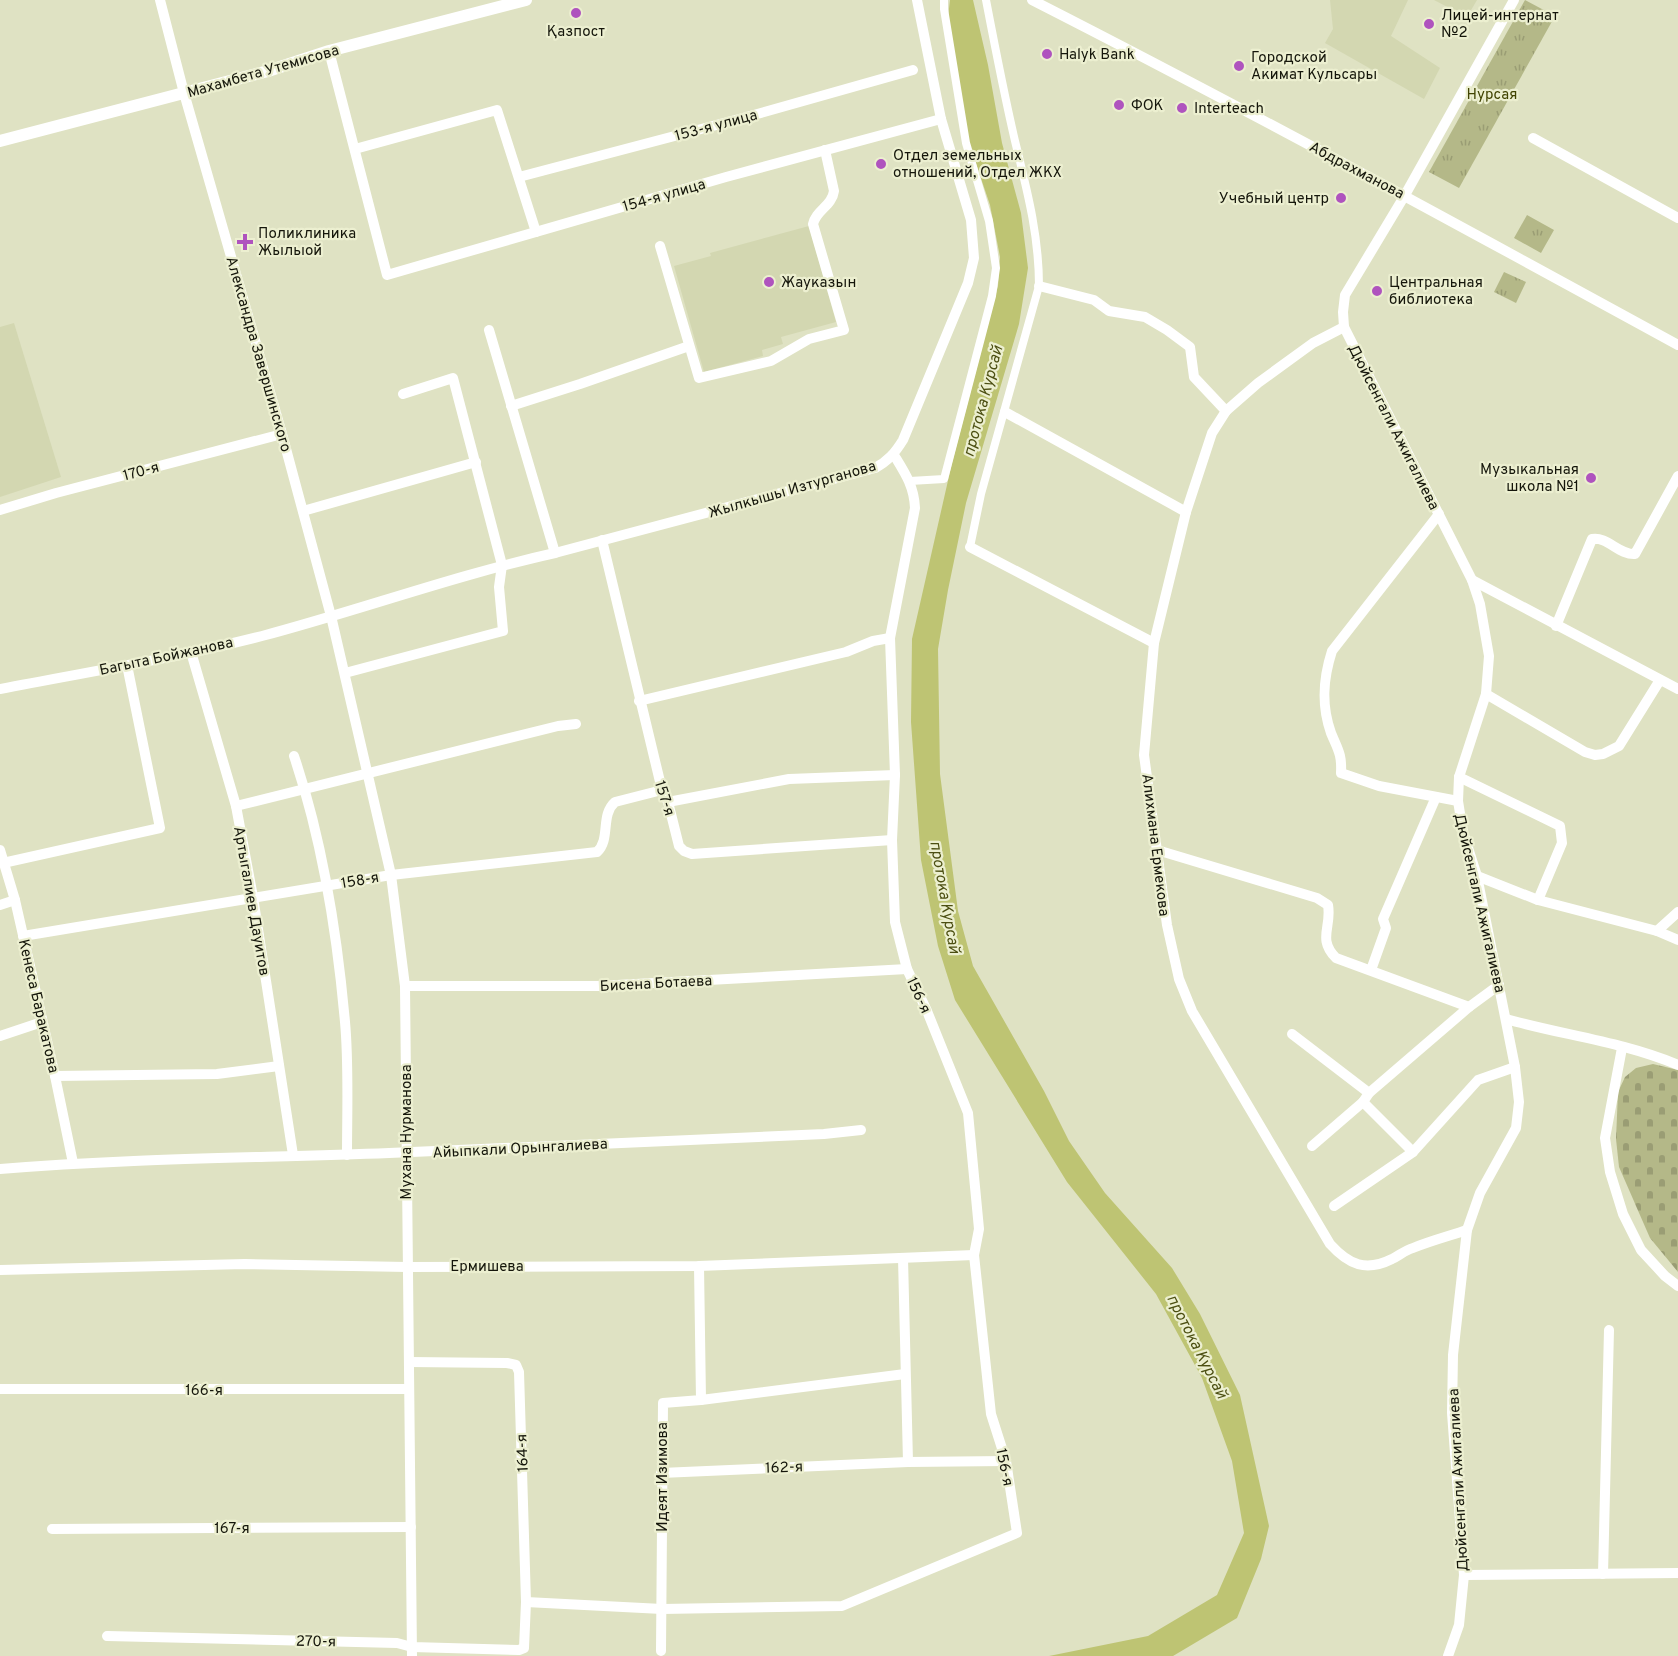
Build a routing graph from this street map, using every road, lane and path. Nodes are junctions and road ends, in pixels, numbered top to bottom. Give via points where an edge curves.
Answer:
1 (160, 0) edge
2 (526, 0) edge
3 (917, 0) edge
4 (944, 0) edge
5 (986, 0) edge
6 (1032, 0) edge
7 (1514, 0) edge
8 (329, 51) junction
9 (913, 70) dead end
10 (184, 93) junction
11 (941, 119) junction
12 (1533, 138) dead end
13 (0, 141) edge
14 (355, 149) junction
15 (825, 150) junction
16 (519, 177) junction
17 (1405, 195) junction
18 (1678, 218) edge
19 (536, 232) junction
20 (660, 246) dead end
21 (1040, 286) junction
22 (1344, 327) junction
23 (489, 330) dead end
24 (1678, 345) edge
25 (689, 346) junction
26 (403, 394) dead end
27 (511, 405) junction
28 (1226, 411) junction
29 (1005, 412) junction
30 (282, 434) junction
31 (894, 455) junction
32 (476, 462) junction
33 (1678, 476) edge
34 (910, 481) junction
35 (0, 510) edge
36 (303, 511) junction
37 (1186, 512) junction
38 (1439, 514) junction
39 (602, 540) junction
40 (970, 547) joint
41 (555, 553) junction
42 (502, 565) junction
43 (1472, 580) junction
44 (331, 616) junction
45 (1556, 626) junction
46 (890, 638) junction
47 (1154, 643) junction
48 (191, 652) junction
49 (127, 665) junction
50 (345, 673) junction
51 (1660, 680) junction
52 (0, 689) edge
53 (1678, 689) edge
54 (1486, 694) junction
55 (639, 701) junction
56 (576, 724) dead end
57 (294, 756) dead end
58 (368, 773) junction
59 (895, 775) junction
60 (1459, 777) junction
61 (305, 789) junction
62 (662, 790) junction
63 (1436, 797) junction
64 (1458, 801) junction
65 (668, 802) junction
66 (236, 806) junction
67 (892, 840) junction
68 (1157, 849) junction
69 (0, 850) edge
70 (3, 863) junction
71 (391, 875) junction
72 (1477, 876) junction
73 (328, 886) junction
74 (253, 897) junction
75 (15, 900) junction
76 (1538, 900) junction
77 (0, 905) edge
78 (1678, 912) edge
79 (1657, 931) junction
80 (23, 936) junction
81 (1678, 940) edge
82 (907, 969) junction
83 (1371, 970) junction
84 (1499, 985) junction
85 (405, 986) junction
86 (1469, 1007) junction
87 (1506, 1019) junction
88 (42, 1022) junction
89 (1292, 1034) dead end
90 (0, 1035) edge
91 (1622, 1048) junction
92 (1678, 1065) edge
93 (279, 1066) junction
94 (1515, 1067) junction
95 (56, 1076) junction
96 (1366, 1098) junction
97 (861, 1130) dead end
98 (1312, 1146) dead end
99 (1413, 1152) junction
100 (406, 1153) junction
101 (293, 1155) junction
102 (347, 1155) junction
103 (73, 1163) junction
104 (0, 1169) edge
105 (1335, 1206) dead end
106 (1467, 1230) junction
107 (974, 1256) junction
108 (903, 1258) junction
109 (699, 1266) junction
110 (407, 1267) junction
111 (0, 1270) edge
112 (1678, 1286) edge
113 (1609, 1330) dead end
114 (409, 1362) junction
115 (905, 1374) junction
116 (0, 1389) edge
117 (408, 1389) junction
118 (701, 1400) junction
119 (1006, 1461) junction
120 (908, 1462) junction
121 (661, 1473) junction
122 (411, 1527) junction
123 (52, 1529) dead end
124 (1678, 1573) edge
125 (1603, 1574) junction
126 (1464, 1575) junction
127 (526, 1602) junction
128 (662, 1609) junction
129 (107, 1636) dead end
130 (524, 1648) joint
131 (661, 1651) dead end
132 (412, 1652) edge
133 (1448, 1656) edge

1 - 10 street, Александра Завершинского
2 - 8 street, Махамбета Утемисова
3 - 11 street, Жылкышы Изтурганова
4 - 34 street via 966,143 989,221 996,268 944,478
5 - 21 street via 1029,193
6 - 17 street, Абдрахманова
7 - 17 street, Дюйсенгали Ажигалиева
8 - 10 street, Махамбета Утемисова
8 - 14 street
9 - 16 street, 153-я улица
10 - 13 street, Махамбета Утемисова
10 - 30 street, Александра Завершинского
11 - 15 street, 154-я улица
11 - 31 street, Жылкышы Изтурганова via 971,220 974,258 968,284
12 - 18 street
14 - 16 street via 496,111
14 - 19 street, 154-я улица via 387,275
15 - 19 street, 154-я улица
15 - 25 street via 833,196 813,224 844,330 809,339 771,361 699,378
16 - 19 street
17 - 22 street, Дюйсенгали Ажигалиева via 1345,295
17 - 24 street, Абдрахманова
20 - 25 street
21 - 28 street via 1094,300 1109,311 1145,317 1167,330 1190,347 1194,376
21 - 29 street
22 - 28 street, Алихмана Ермекова via 1305,349
22 - 38 street, Дюйсенгали Ажигалиева
23 - 27 street
25 - 27 street
26 - 32 street via 453,378
27 - 41 street
28 - 37 street, Алихмана Ермекова via 1212,433
29 - 37 street
29 - 40 street
30 - 35 street, 170-я
30 - 36 street, Александра Завершинского
31 - 34 street, 156-я
31 - 39 street, Жылкышы Изтурганова via 874,468
32 - 36 street
32 - 42 street
33 - 45 street via 1635,554 1623,553 1592,538
34 - 46 street, 156-я via 915,508
36 - 44 street, Александра Завершинского
37 - 47 street, Алихмана Ермекова
38 - 43 street, Дюйсенгали Ажигалиева
38 - 63 street via 1332,651 1325,673 1324,704 1342,756 1341,772 1379,786
39 - 41 street, Жылкышы Изтурганова
39 - 55 street, 157-я
40 - 47 street
41 - 42 street, Жылкышы Изтурганова
42 - 44 street, Жылкышы Изтурганова
42 - 50 street via 499,587 503,631
43 - 45 street
43 - 54 street, Дюйсенгали Ажигалиева via 1489,656
44 - 48 street, Багыта Бойжанова
44 - 50 street, Мухана Нурманова
45 - 51 street
46 - 55 street
46 - 59 street, 156-я
47 - 68 street, Алихмана Ермекова via 1144,755
48 - 49 street, Багыта Бойжанова
48 - 66 street, Артыгалиев Дауитов
49 - 52 street, Багыта Бойжанова
49 - 70 street via 160,828
50 - 58 street, Мухана Нурманова
51 - 53 street
51 - 54 street via 1619,746 1595,755
54 - 60 street, Дюйсенгали Ажигалиева
55 - 62 street, 157-я
56 - 58 street
57 - 61 street
58 - 61 street
58 - 71 street, Мухана Нурманова
59 - 65 street via 789,779
59 - 67 street, 156-я
60 - 64 street, Дюйсенгали Ажигалиева
60 - 76 street via 1560,826 1562,843
61 - 66 street
61 - 73 street
62 - 65 street, 157-я
62 - 71 street, 158-я via 615,802 607,812 603,844 597,852
63 - 64 street
63 - 83 street via 1383,919 1386,928
64 - 72 street, Дюйсенгали Ажигалиева
65 - 67 street, 157-я via 679,846 692,854
66 - 74 street, Артыгалиев Дауитов
67 - 82 street, 156-я via 895,922
68 - 83 street via 1317,898 1328,905 1325,941 1329,951
68 - 106 street, Алихмана Ермекова via 1167,925 1179,979 1192,1011 1330,1244 1359,1266 1376,1265
69 - 70 street, Кенеса Баракатова
70 - 75 street, Кенеса Баракатова
71 - 73 street, 158-я
71 - 85 street, Мухана Нурманова
72 - 76 street
72 - 84 street, Дюйсенгали Ажигалиева
73 - 74 street, 158-я
73 - 102 street via 346,1023
74 - 80 street, 158-я
74 - 93 street, Артыгалиев Дауитов
75 - 77 street
75 - 80 street, Кенеса Баракатова
76 - 79 street
78 - 79 street
79 - 81 street
80 - 88 street, Кенеса Баракатова
82 - 85 street, Бисена Ботаева via 599,986
82 - 107 street, 156-я via 968,1113 979,1229
83 - 86 street
84 - 86 street
84 - 87 street, Дюйсенгали Ажигалиева
85 - 100 street, Мухана Нурманова
86 - 96 street
87 - 91 street
87 - 94 street, Дюйсенгали Ажигалиева
88 - 90 street
88 - 95 street, Кенеса Баракатова
89 - 96 street
91 - 92 street
91 - 112 street via 1605,1138 1610,1172 1623,1214 1641,1250
93 - 95 street via 217,1074
93 - 101 street, Артыгалиев Дауитов
94 - 99 street via 1478,1080
94 - 106 street, Дюйсенгали Ажигалиева via 1519,1102 1516,1128 1480,1193
95 - 103 street, Кенеса Баракатова
96 - 98 street
96 - 99 street
97 - 100 street, Айыпкали Орынгалиева
99 - 105 street
100 - 102 street, Айыпкали Орынгалиева
100 - 110 street, Мухана Нурманова
101 - 102 street, Айыпкали Орынгалиева
101 - 103 street, Айыпкали Орынгалиева
103 - 104 street, Айыпкали Орынгалиева
106 - 126 street, Дюйсенгали Ажигалиева via 1453,1355 1452,1413
107 - 108 street, Ермишева
107 - 119 street, 156-я via 991,1414
108 - 109 street, Ермишева
108 - 115 street
109 - 110 street, Ермишева
109 - 118 street
110 - 111 street, Ермишева via 245,1264
110 - 114 street, Мухана Нурманова
113 - 125 street
114 - 117 street, Мухана Нурманова
114 - 127 street, 164-я via 516,1365
115 - 118 street
115 - 120 street
116 - 117 street, 166-я
117 - 122 street, Мухана Нурманова
118 - 121 street, Идеят Изимова via 663,1403
119 - 120 street, 162-я
119 - 128 street, 156-я via 1017,1533 842,1606
120 - 121 street, 162-я
121 - 128 street, Идеят Изимова
122 - 123 street, 167-я
122 - 132 street, Мухана Нурманова
124 - 125 street
125 - 126 street
126 - 133 street, Дюйсенгали Ажигалиева via 1458,1625
127 - 128 street
127 - 130 street, 164-я
128 - 131 street, Идеят Изимова
129 - 132 street, 270-я via 386,1643
130 - 132 street, 270-я

